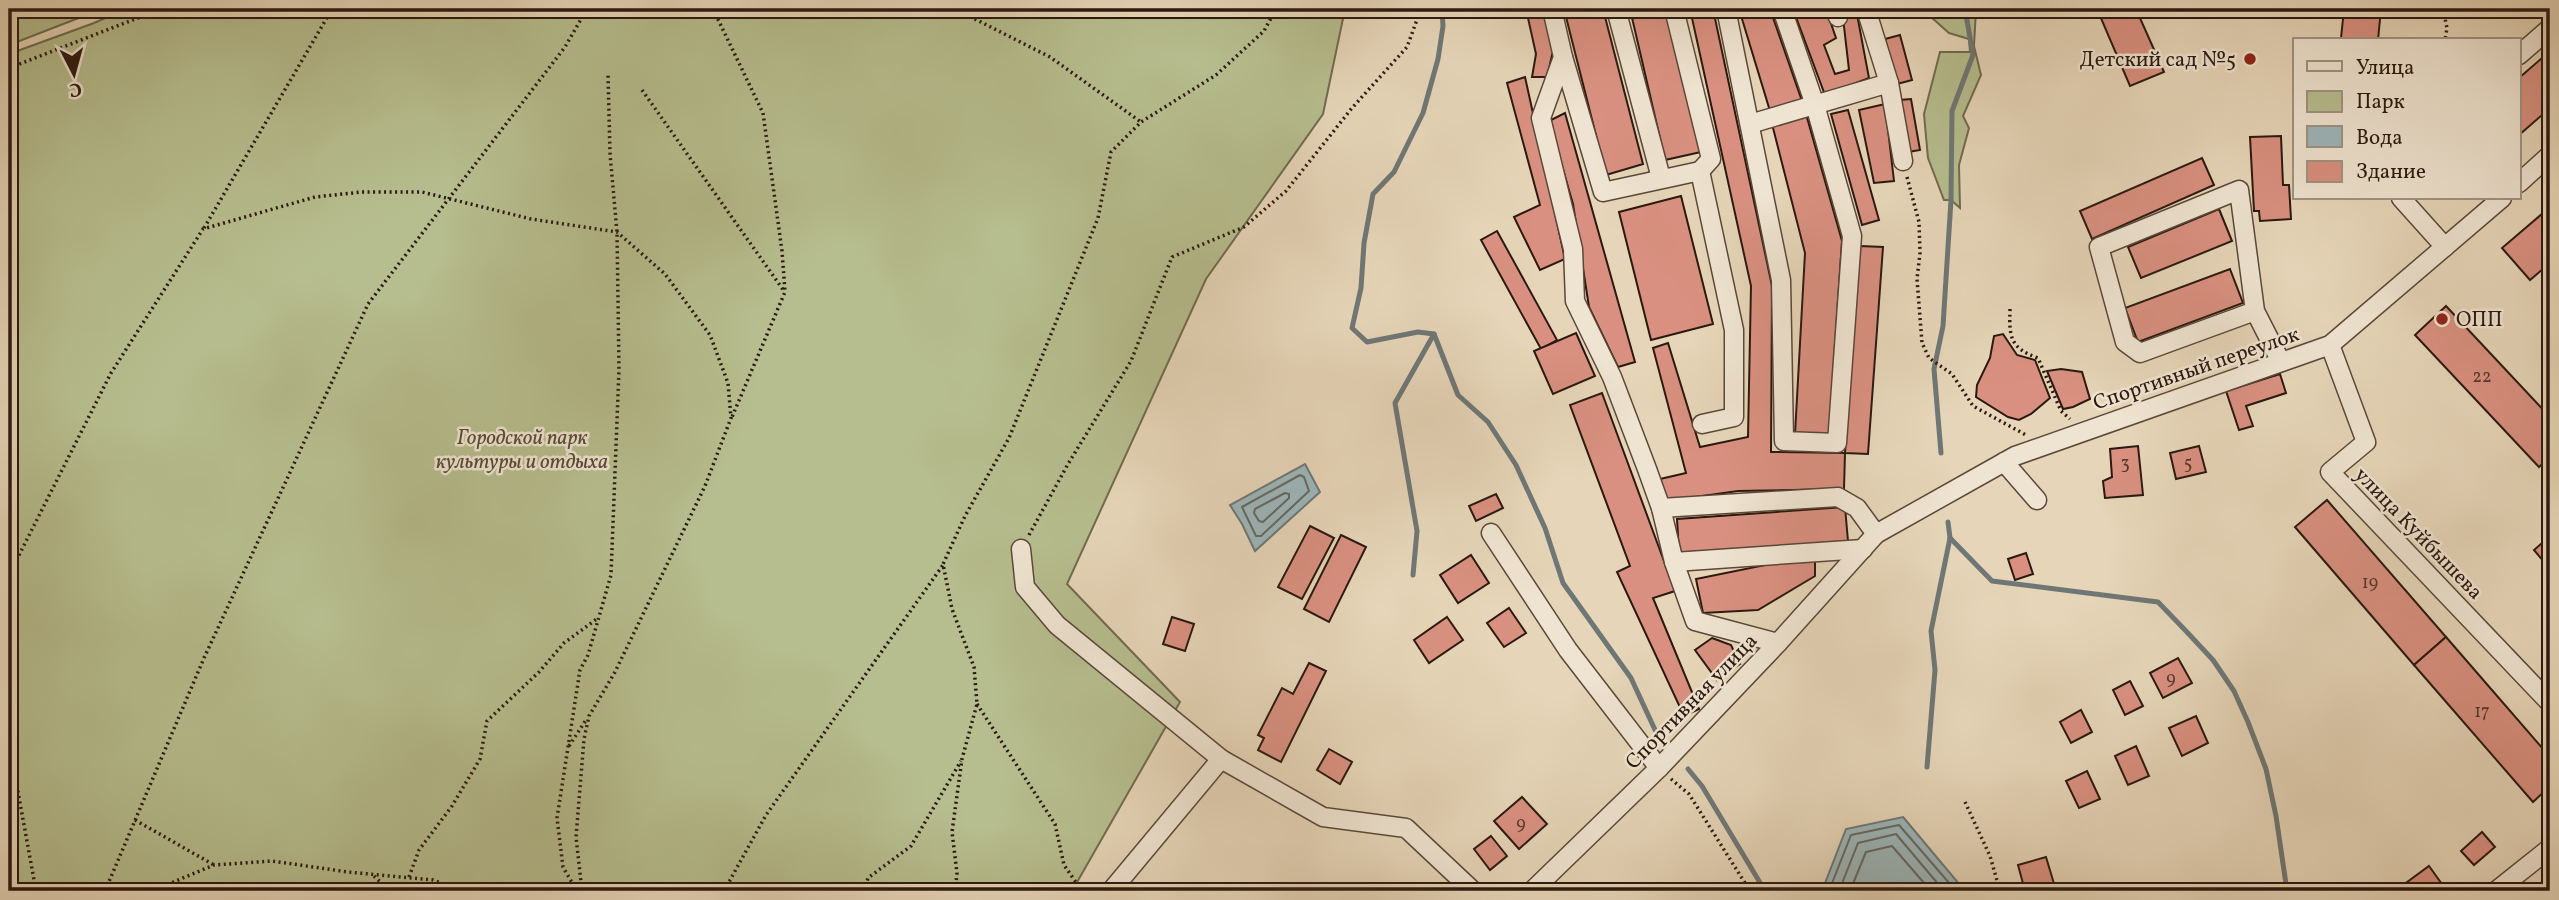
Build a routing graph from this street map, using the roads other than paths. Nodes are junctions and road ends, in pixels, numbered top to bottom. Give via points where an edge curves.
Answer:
1 (1552, 9) edge
2 (1616, 9) edge
3 (1674, 9) edge
4 (1726, 9) edge
5 (1782, 9) edge
6 (1866, 9) edge
7 (2550, 28) edge
8 (2520, 54) edge
9 (1563, 57) junction
10 (1889, 83) junction
11 (1815, 105) junction
12 (1749, 124) junction
13 (2550, 155) edge
14 (1903, 161) road end
15 (1700, 171) junction
16 (1661, 178) junction
17 (2520, 182) edge
18 (2403, 200) edge
19 (2500, 200) edge
20 (2445, 247) junction
21 (2255, 311) junction
22 (2330, 345) junction
23 (2281, 362) junction
24 (1702, 424) dead end
25 (2004, 462) junction
26 (2038, 500) dead end
27 (1661, 508) junction
28 (1491, 533) dead end
29 (1875, 534) junction
30 (1863, 549) junction
31 (1021, 550) road end
32 (1674, 562) junction
33 (1778, 643) junction
34 (2550, 703) edge
35 (1221, 759) junction
36 (1659, 768) junction
37 (2550, 848) edge
38 (1111, 891) edge
39 (1473, 891) edge
40 (1532, 891) edge
41 (2496, 891) edge

1 - 9 street
2 - 16 street
3 - 15 street via 1711,159
4 - 12 street
5 - 11 street
6 - 10 street
7 - 8 street
9 - 16 street via 1603,192
9 - 27 street via 1541,118 1573,249 1574,301 1612,377
10 - 11 street
10 - 14 street
11 - 12 street
11 - 12 street via 1852,236 1837,443 1784,441 1782,280
13 - 17 street
15 - 16 street
15 - 24 street via 1734,330 1734,416
18 - 20 street
19 - 20 street, Спортивный переулок
20 - 22 street, Спортивный переулок
21 - 21 street via 2239,190 2099,247 2125,342 2140,353
21 - 23 street
22 - 23 street, Спортивный переулок
22 - 34 street, улица Куйбышева via 2366,442 2330,472
23 - 25 street, Спортивный переулок
25 - 26 street
25 - 29 street, Спортивный переулок
27 - 29 street via 1838,497 1857,508
27 - 32 street
28 - 36 street via 1568,650
29 - 30 street, Спортивная улица
30 - 32 street
30 - 33 street, Спортивная улица
31 - 35 street via 1025,587 1057,625
32 - 33 street via 1695,621
33 - 36 street, Спортивная улица
35 - 38 street
35 - 39 street via 1323,817 1406,828
36 - 40 street, Спортивная улица
37 - 41 street

